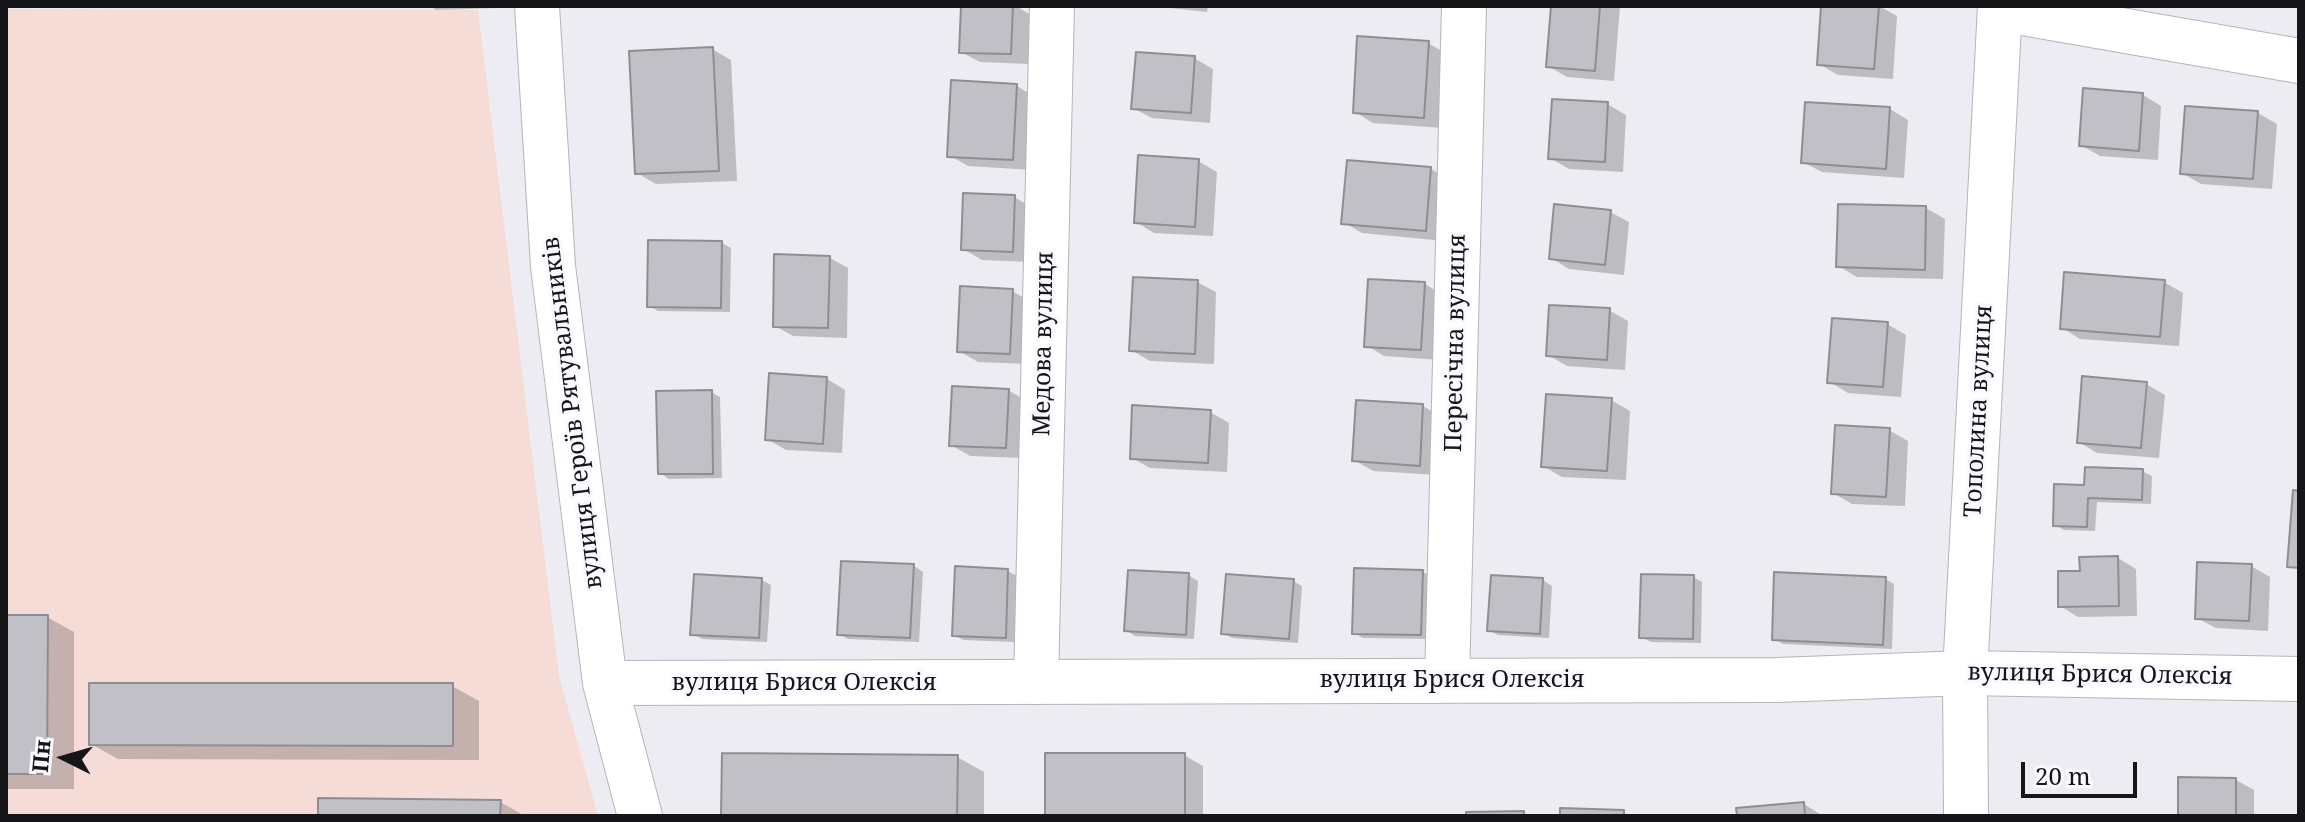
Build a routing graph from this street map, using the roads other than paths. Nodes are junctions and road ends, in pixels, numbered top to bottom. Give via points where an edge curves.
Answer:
1 (537, 6) edge
2 (1052, 6) edge
3 (1464, 6) edge
4 (2000, 7) edge
5 (2299, 61) edge
6 (1965, 673) junction
7 (2299, 679) edge
8 (1447, 680) junction
9 (1036, 682) junction
10 (605, 683) junction
11 (640, 816) edge
12 (1966, 816) edge

1 - 10 street, вулиця Героїв Рятувальників via 553,266
2 - 9 street, Медова вулиця
3 - 8 street, Пересічна вулиця
4 - 5 street
4 - 6 street, Тополина вулиця
6 - 7 street, вулиця Брися Олексія
6 - 8 street, вулиця Брися Олексія via 1777,680
6 - 12 street, Тополина вулиця
8 - 9 street, вулиця Брися Олексія
9 - 10 street, вулиця Брися Олексія
10 - 11 street, вулиця Героїв Рятувальників

